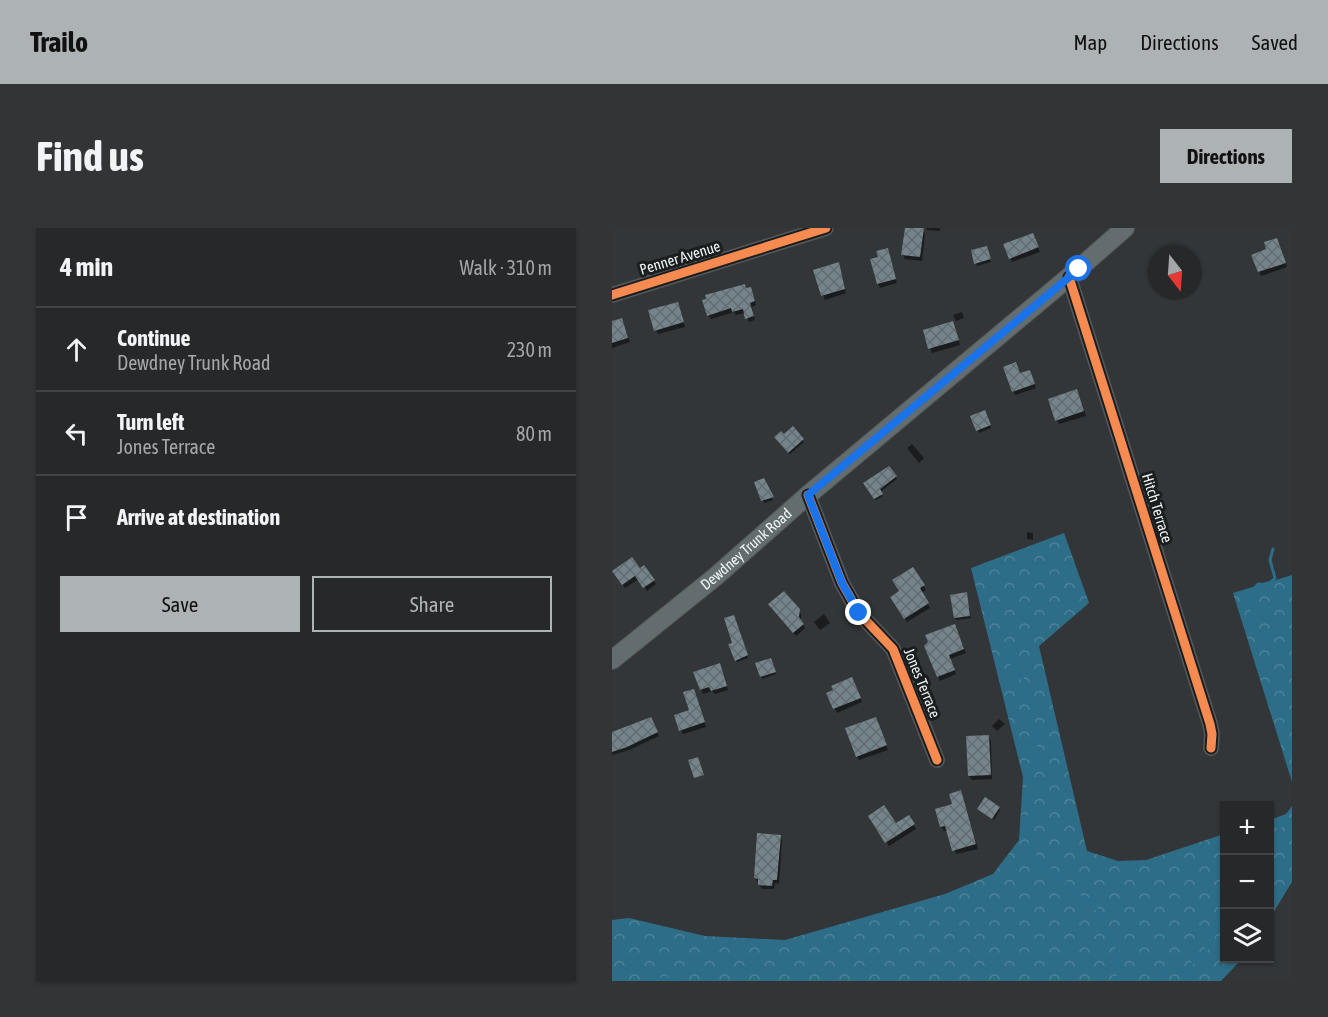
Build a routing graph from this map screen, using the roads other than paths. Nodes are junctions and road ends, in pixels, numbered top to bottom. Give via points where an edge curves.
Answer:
1 (826, 228) edge
2 (1125, 228) edge
3 (1069, 277) junction
4 (612, 295) edge
5 (808, 495) junction
6 (612, 660) edge
7 (1211, 748) dead end
8 (937, 760) dead end

1 - 4 street, Penner Avenue
2 - 3 main road, Dewdney Trunk Road
3 - 5 main road, Dewdney Trunk Road
3 - 7 street, Hitch Terrace via 1210,724
5 - 6 main road, Dewdney Trunk Road
5 - 8 street, Jones Terrace via 842,583 859,613 893,649

